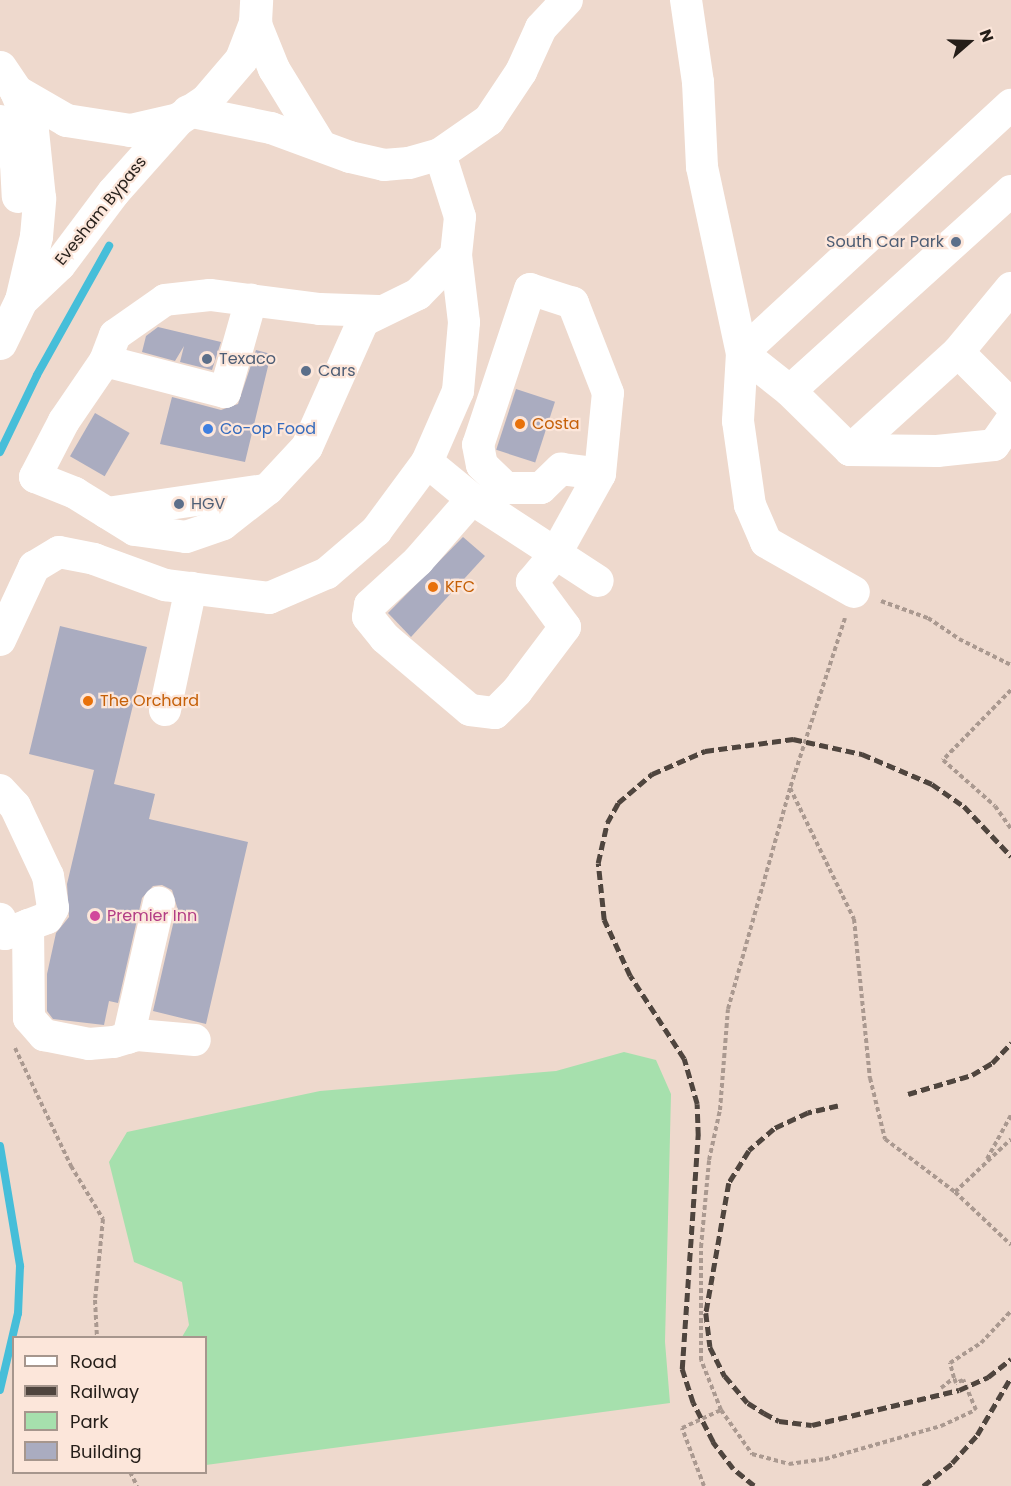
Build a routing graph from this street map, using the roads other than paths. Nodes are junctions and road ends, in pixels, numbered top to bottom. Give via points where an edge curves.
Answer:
1 (567, 0) edge
2 (686, 0) edge
3 (256, 11) edge
4 (8, 79) edge
5 (1011, 105) edge
6 (183, 115) junction
7 (0, 121) edge
8 (320, 144) junction
9 (440, 154) junction
10 (1011, 191) edge
11 (456, 255) junction
12 (1011, 288) edge
13 (10, 294) edge
14 (251, 300) junction
15 (378, 311) junction
16 (0, 343) edge
17 (958, 352) junction
18 (742, 353) junction
19 (105, 361) junction
20 (790, 391) junction
21 (1011, 405) edge
22 (1011, 421) edge
23 (850, 450) junction
24 (427, 462) junction
25 (600, 474) junction
26 (472, 498) junction
27 (556, 553) junction
28 (598, 581) dead end
29 (191, 588) junction
30 (854, 592) road end
31 (0, 640) edge
32 (165, 710) dead end
33 (0, 790) edge
34 (159, 903) dead end
35 (14, 922) edge
36 (128, 1038) junction
37 (195, 1040) dead end

1 - 9 street via 541,28 521,72 489,120
2 - 18 street via 698,82 702,168
3 - 6 highway via 241,59 206,100
3 - 8 street via 274,69
4 - 6 highway via 66,120 97,128 130,130
4 - 13 highway, Evesham Bypass via 32,130 39,198 36,236
5 - 18 street
6 - 8 street via 243,121
6 - 13 highway, Evesham Bypass via 113,192 59,264
7 - 13 highway via 16,163 18,192
8 - 9 street via 384,165
9 - 11 street via 460,217
10 - 20 street
11 - 15 street via 418,294
11 - 24 street via 464,322 458,390
12 - 17 street
13 - 16 highway, Evesham Bypass
14 - 15 street
14 - 19 street via 210,295 165,300 115,335
14 - 19 street via 225,392
15 - 19 street via 363,321 353,338 307,447 268,489 223,524 186,537 135,530 75,493 35,477 64,421
17 - 21 street
17 - 23 street
18 - 20 street
18 - 30 street via 738,421 750,505 766,542
20 - 23 street
22 - 23 street via 994,445 937,451
24 - 26 street
24 - 29 street via 376,531 327,573 269,598
25 - 25 street via 561,469 541,488 506,488 482,465 478,445 530,289 573,303 596,359 608,393
25 - 27 street
26 - 27 street
26 - 27 street via 418,561 370,604 368,616 386,638 470,710 495,713 517,691 565,627 532,582
27 - 28 street
29 - 31 street via 165,585 94,559 59,552 34,567
29 - 32 street
33 - 35 street via 15,806 48,876 53,908 47,918
34 - 36 street
35 - 36 street via 29,1018 44,1035 89,1044
36 - 37 street via 137,1035

